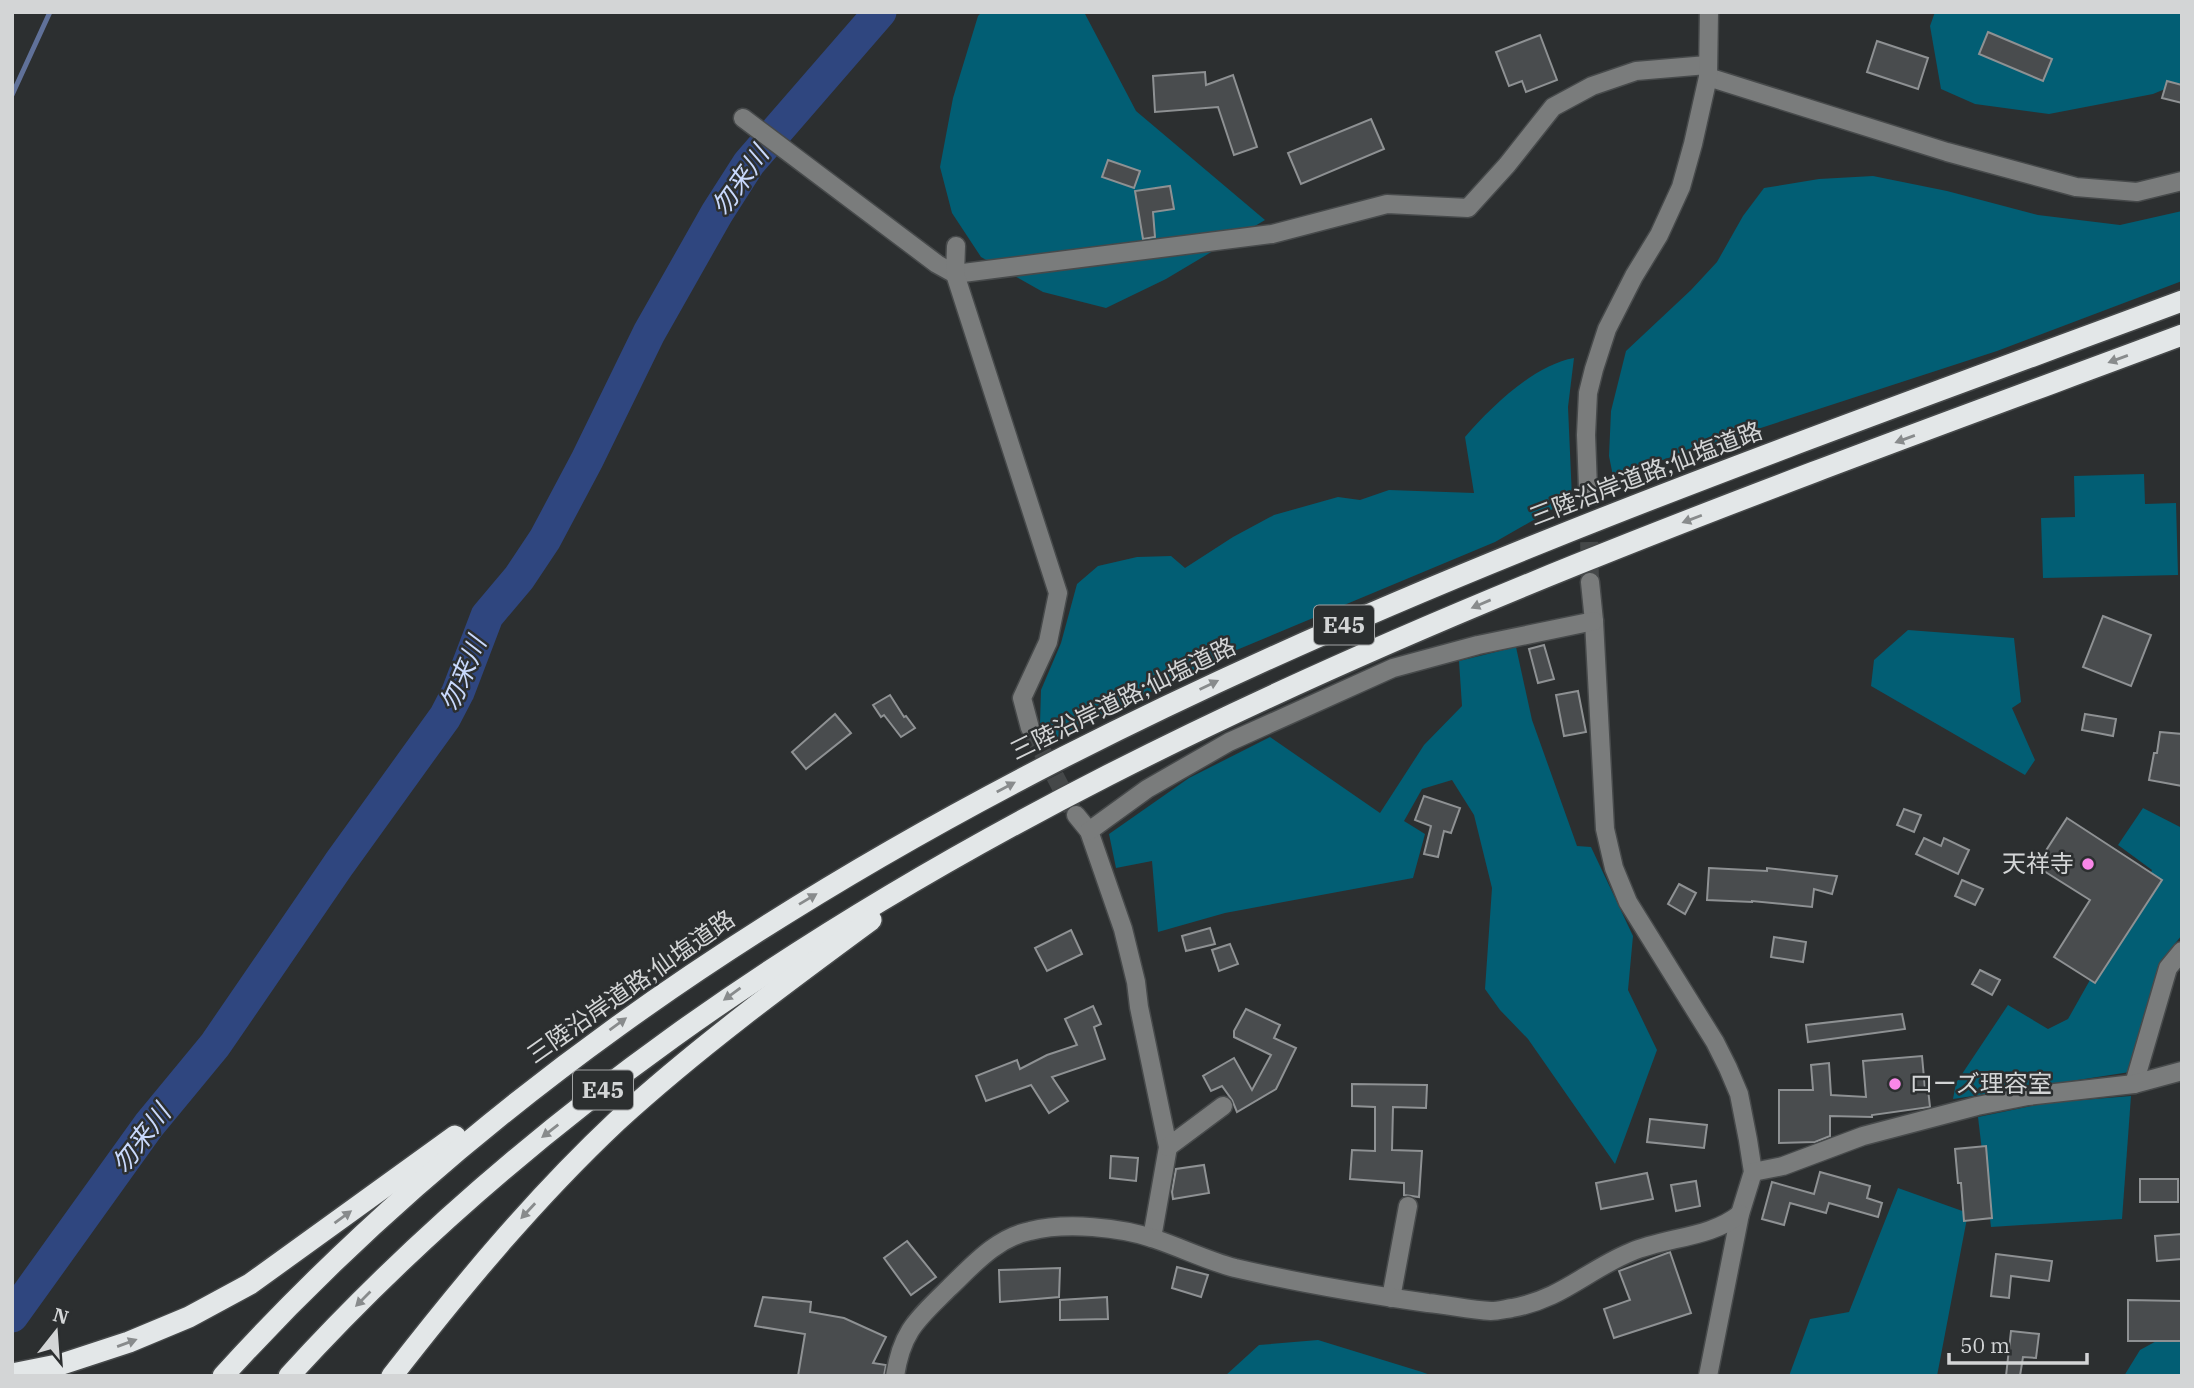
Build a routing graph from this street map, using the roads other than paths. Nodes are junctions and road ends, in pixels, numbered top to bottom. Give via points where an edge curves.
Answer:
1 (1709, 12) edge
2 (1707, 71) junction
3 (743, 118) dead end
4 (2182, 181) edge
5 (956, 246) dead end
6 (954, 274) junction
7 (2182, 301) edge
8 (2182, 335) edge
9 (1588, 488) tunnel mouth
10 (1590, 582) tunnel mouth
11 (1594, 621) junction
12 (1030, 729) tunnel mouth
13 (1076, 815) tunnel mouth
14 (1088, 831) junction
15 (957, 856) junction
16 (2182, 951) edge
17 (563, 1065) junction
18 (2182, 1071) edge
19 (2134, 1084) junction
20 (1223, 1105) dead end
21 (1168, 1147) junction
22 (1753, 1172) junction
23 (1408, 1206) dead end
24 (1740, 1214) junction
25 (1152, 1238) junction
26 (1391, 1298) junction
27 (12, 1374) edge
28 (223, 1376) edge
29 (289, 1376) edge
30 (393, 1376) edge
31 (895, 1376) edge
32 (1708, 1376) edge

1 - 2 street
2 - 4 street via 1947,152 2076,187 2137,192
2 - 6 street via 1636,71 1592,86 1553,107 1468,208 1387,204 1272,234
2 - 9 street via 1681,187 1607,329 1594,369 1588,393
3 - 6 street
5 - 6 street
6 - 12 street via 1058,593 1048,642 1022,698
17 -> 7 highway, 三陸沿岸道路;仙塩道路 / E45 via 685,978 835,883 1055,760 1232,674 1669,492
8 -> 15 highway, E45 via 1680,523 1377,648 1158,748
10 - 11 street
11 - 14 street via 1393,668 1229,742 1147,789
11 - 22 street via 1605,830 1614,868 1628,902 1728,1068 1739,1094
13 - 14 street
14 - 21 street via 1123,929
15 -> 29 highway, E45 via 759,975 640,1060 433,1229
15 -> 30 highway via 749,1011 617,1122 486,1258
16 - 19 street via 2168,968
27 -> 17 highway via 62,1364 129,1342 250,1284 460,1132
17 - 28 highway, 三陸沿岸道路;仙塩道路 / E45 via 371,1225
18 - 19 street
19 - 22 street via 1977,1106
20 - 21 street
21 - 25 street
22 - 24 street
23 - 26 street
24 - 26 street via 1726,1225 1633,1251 1555,1296 1530,1305 1494,1311
24 - 32 street
25 - 26 street via 1232,1267
25 - 31 street via 1072,1227 1028,1231 1002,1241 915,1321 898,1356

